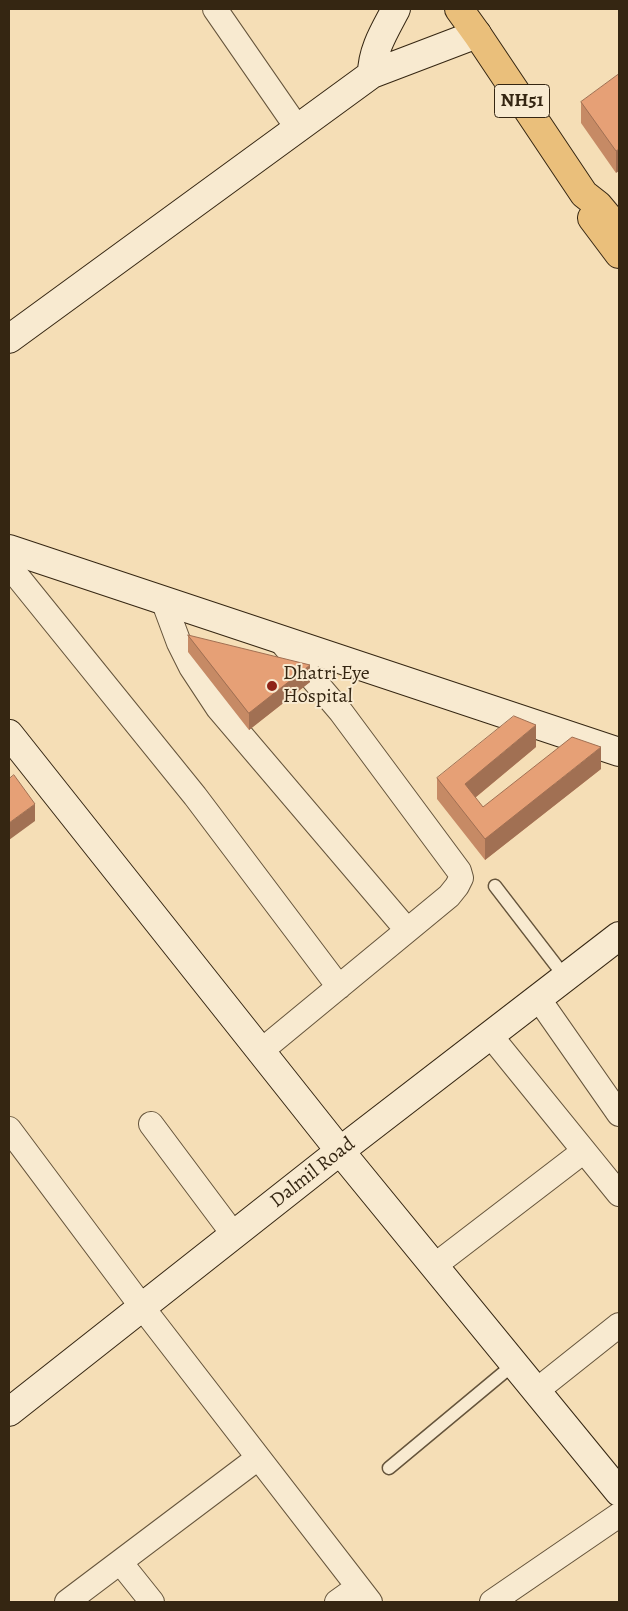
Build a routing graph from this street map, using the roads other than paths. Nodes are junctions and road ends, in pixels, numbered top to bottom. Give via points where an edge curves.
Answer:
1 (215, 9) edge
2 (396, 9) edge
3 (459, 9) edge
4 (477, 34) junction
5 (372, 74) junction
6 (298, 129) junction
7 (584, 194) junction
8 (619, 230) edge
9 (619, 254) edge
10 (9, 339) edge
11 (9, 549) edge
12 (9, 566) edge
13 (163, 600) junction
14 (278, 638) junction
15 (9, 734) edge
16 (619, 752) edge
17 (495, 886) dead end
18 (407, 930) junction
19 (619, 936) edge
20 (565, 977) junction
21 (339, 987) junction
22 (538, 998) junction
23 (490, 1035) junction
24 (261, 1051) junction
25 (619, 1114) edge
26 (151, 1124) dead end
27 (9, 1129) edge
28 (584, 1151) junction
29 (340, 1152) junction
30 (619, 1194) edge
31 (234, 1235) junction
32 (434, 1266) junction
33 (142, 1308) junction
34 (619, 1325) edge
35 (514, 1364) junction
36 (536, 1391) junction
37 (9, 1412) edge
38 (258, 1458) junction
39 (389, 1468) dead end
40 (619, 1492) edge
41 (619, 1516) edge
42 (120, 1562) junction
43 (364, 1594) edge
44 (67, 1602) edge
45 (152, 1602) edge
46 (337, 1602) edge
47 (492, 1602) edge

1 - 6 street
2 - 5 street via 372,60
3 - 4 highway, NH51
4 - 5 street
4 - 7 highway, NH51
5 - 6 street
6 - 10 street
7 - 8 highway, NH51
7 - 9 highway, NH51 via 587,211
11 - 13 street
12 - 21 street via 195,796
13 - 14 street
13 - 18 street via 191,667 218,708
14 - 16 street
14 - 18 street via 341,712 459,871 462,878 458,886
15 - 24 street
17 - 20 lane
18 - 21 street
19 - 20 street, Dalmil Road
20 - 22 street, Dalmil Road
21 - 24 street
22 - 23 street, Dalmil Road
22 - 25 street
23 - 28 street
23 - 29 street, Dalmil Road
24 - 29 street
26 - 31 street
27 - 33 street
28 - 30 street
28 - 32 street
29 - 31 street, Dalmil Road
29 - 32 street
31 - 33 street, Dalmil Road
32 - 35 street
33 - 37 street, Dalmil Road
33 - 38 street
34 - 36 street
35 - 36 street
35 - 39 lane
36 - 40 street
38 - 42 street
38 - 43 street
41 - 47 street
42 - 44 street
42 - 45 street
43 - 46 street

